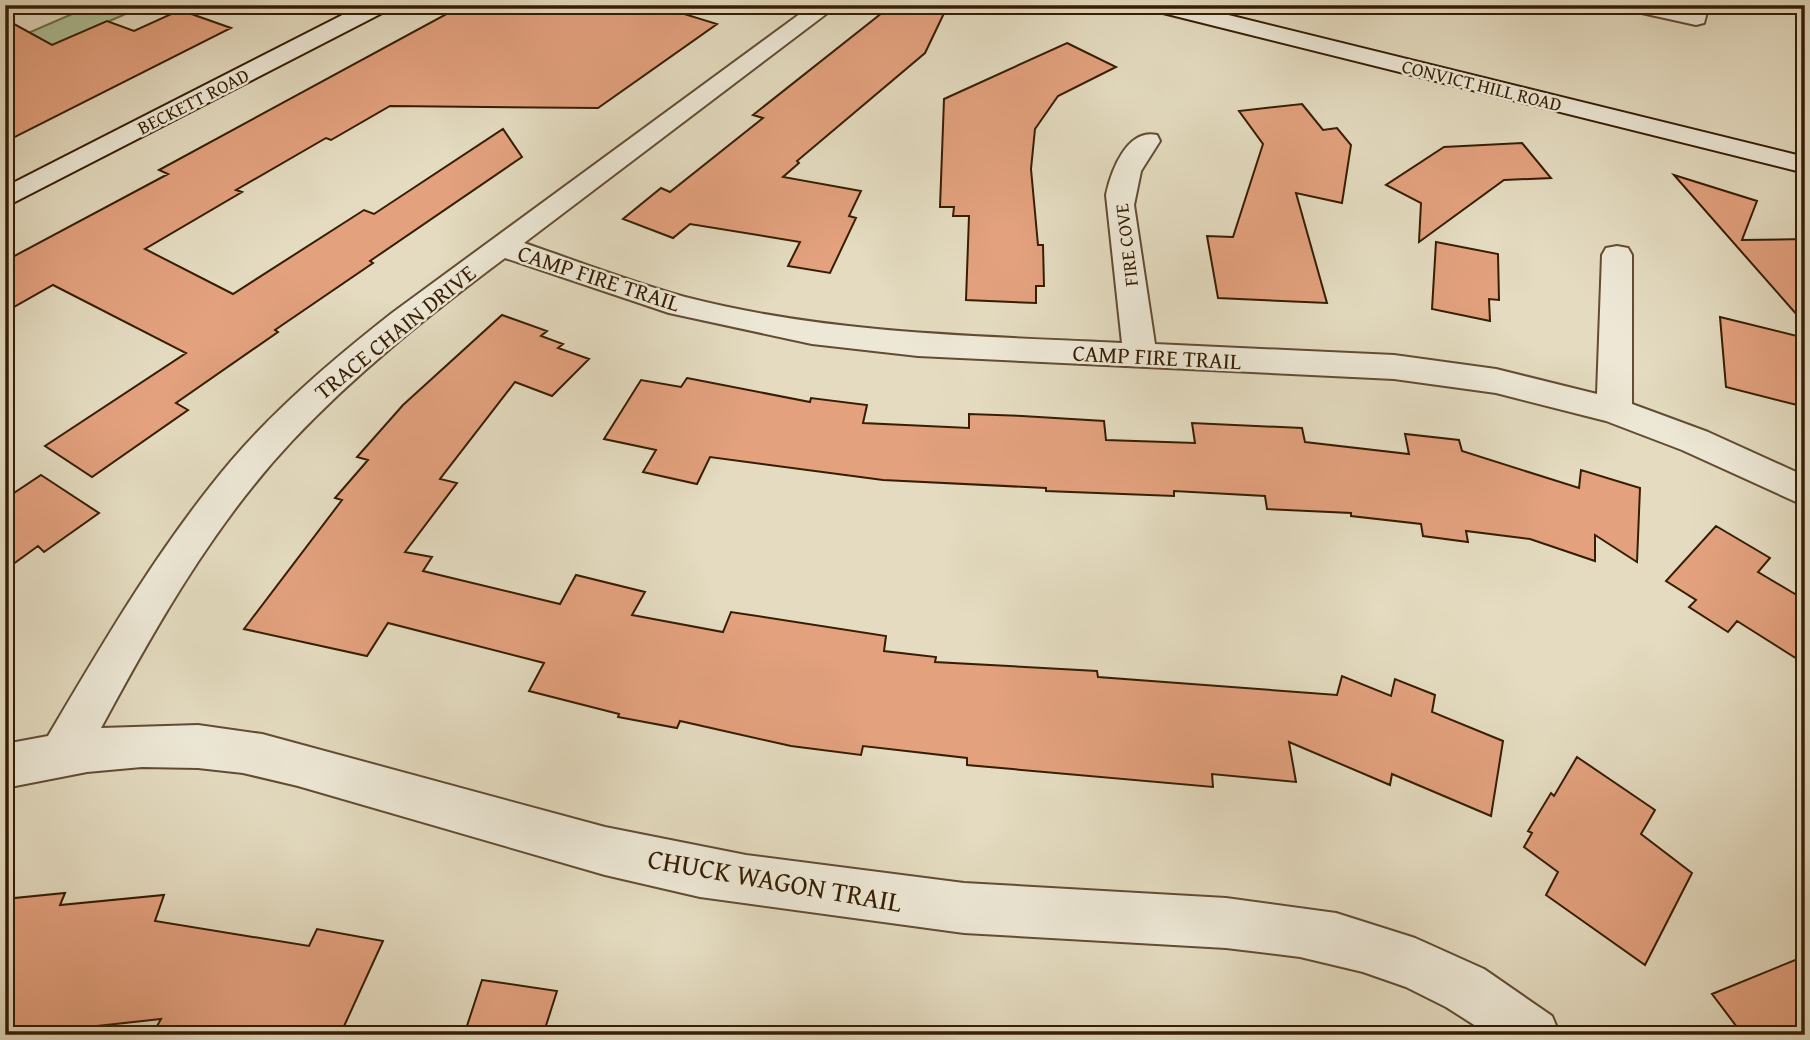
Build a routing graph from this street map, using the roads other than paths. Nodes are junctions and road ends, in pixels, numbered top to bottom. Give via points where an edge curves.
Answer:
1 (380, 5) edge
2 (827, 5) edge
3 (1159, 5) edge
4 (1636, 5) edge
5 (1697, 12) edge
6 (1147, 141) dead end
7 (1805, 165) edge
8 (5, 198) edge
9 (501, 246) junction
10 (1617, 255) dead end
11 (1140, 356) junction
12 (1614, 411) junction
13 (1805, 492) edge
14 (63, 753) junction
15 (5, 766) edge
16 (1534, 1035) edge

1 - 8 street, BECKETT ROAD
2 - 9 street, TRACE CHAIN DRIVE
3 - 7 street, CONVICT HILL ROAD
4 - 5 street
6 - 11 street, FIRE COVE via 1129,163 1120,205
9 - 11 street, CAMP FIRE TRAIL via 680,306 811,333 918,345
9 - 14 street, TRACE CHAIN DRIVE via 352,363 269,444 207,519 128,635
10 - 12 street
11 - 12 street, CAMP FIRE TRAIL via 1394,367 1496,381
12 - 13 street, CAMP FIRE TRAIL via 1695,441
14 - 15 street, CHUCK WAGON TRAIL
14 - 16 street, CHUCK WAGON TRAIL via 153,746 225,749 662,864 767,883 963,910 1262,927 1334,938 1394,955 1444,976 1505,1010

